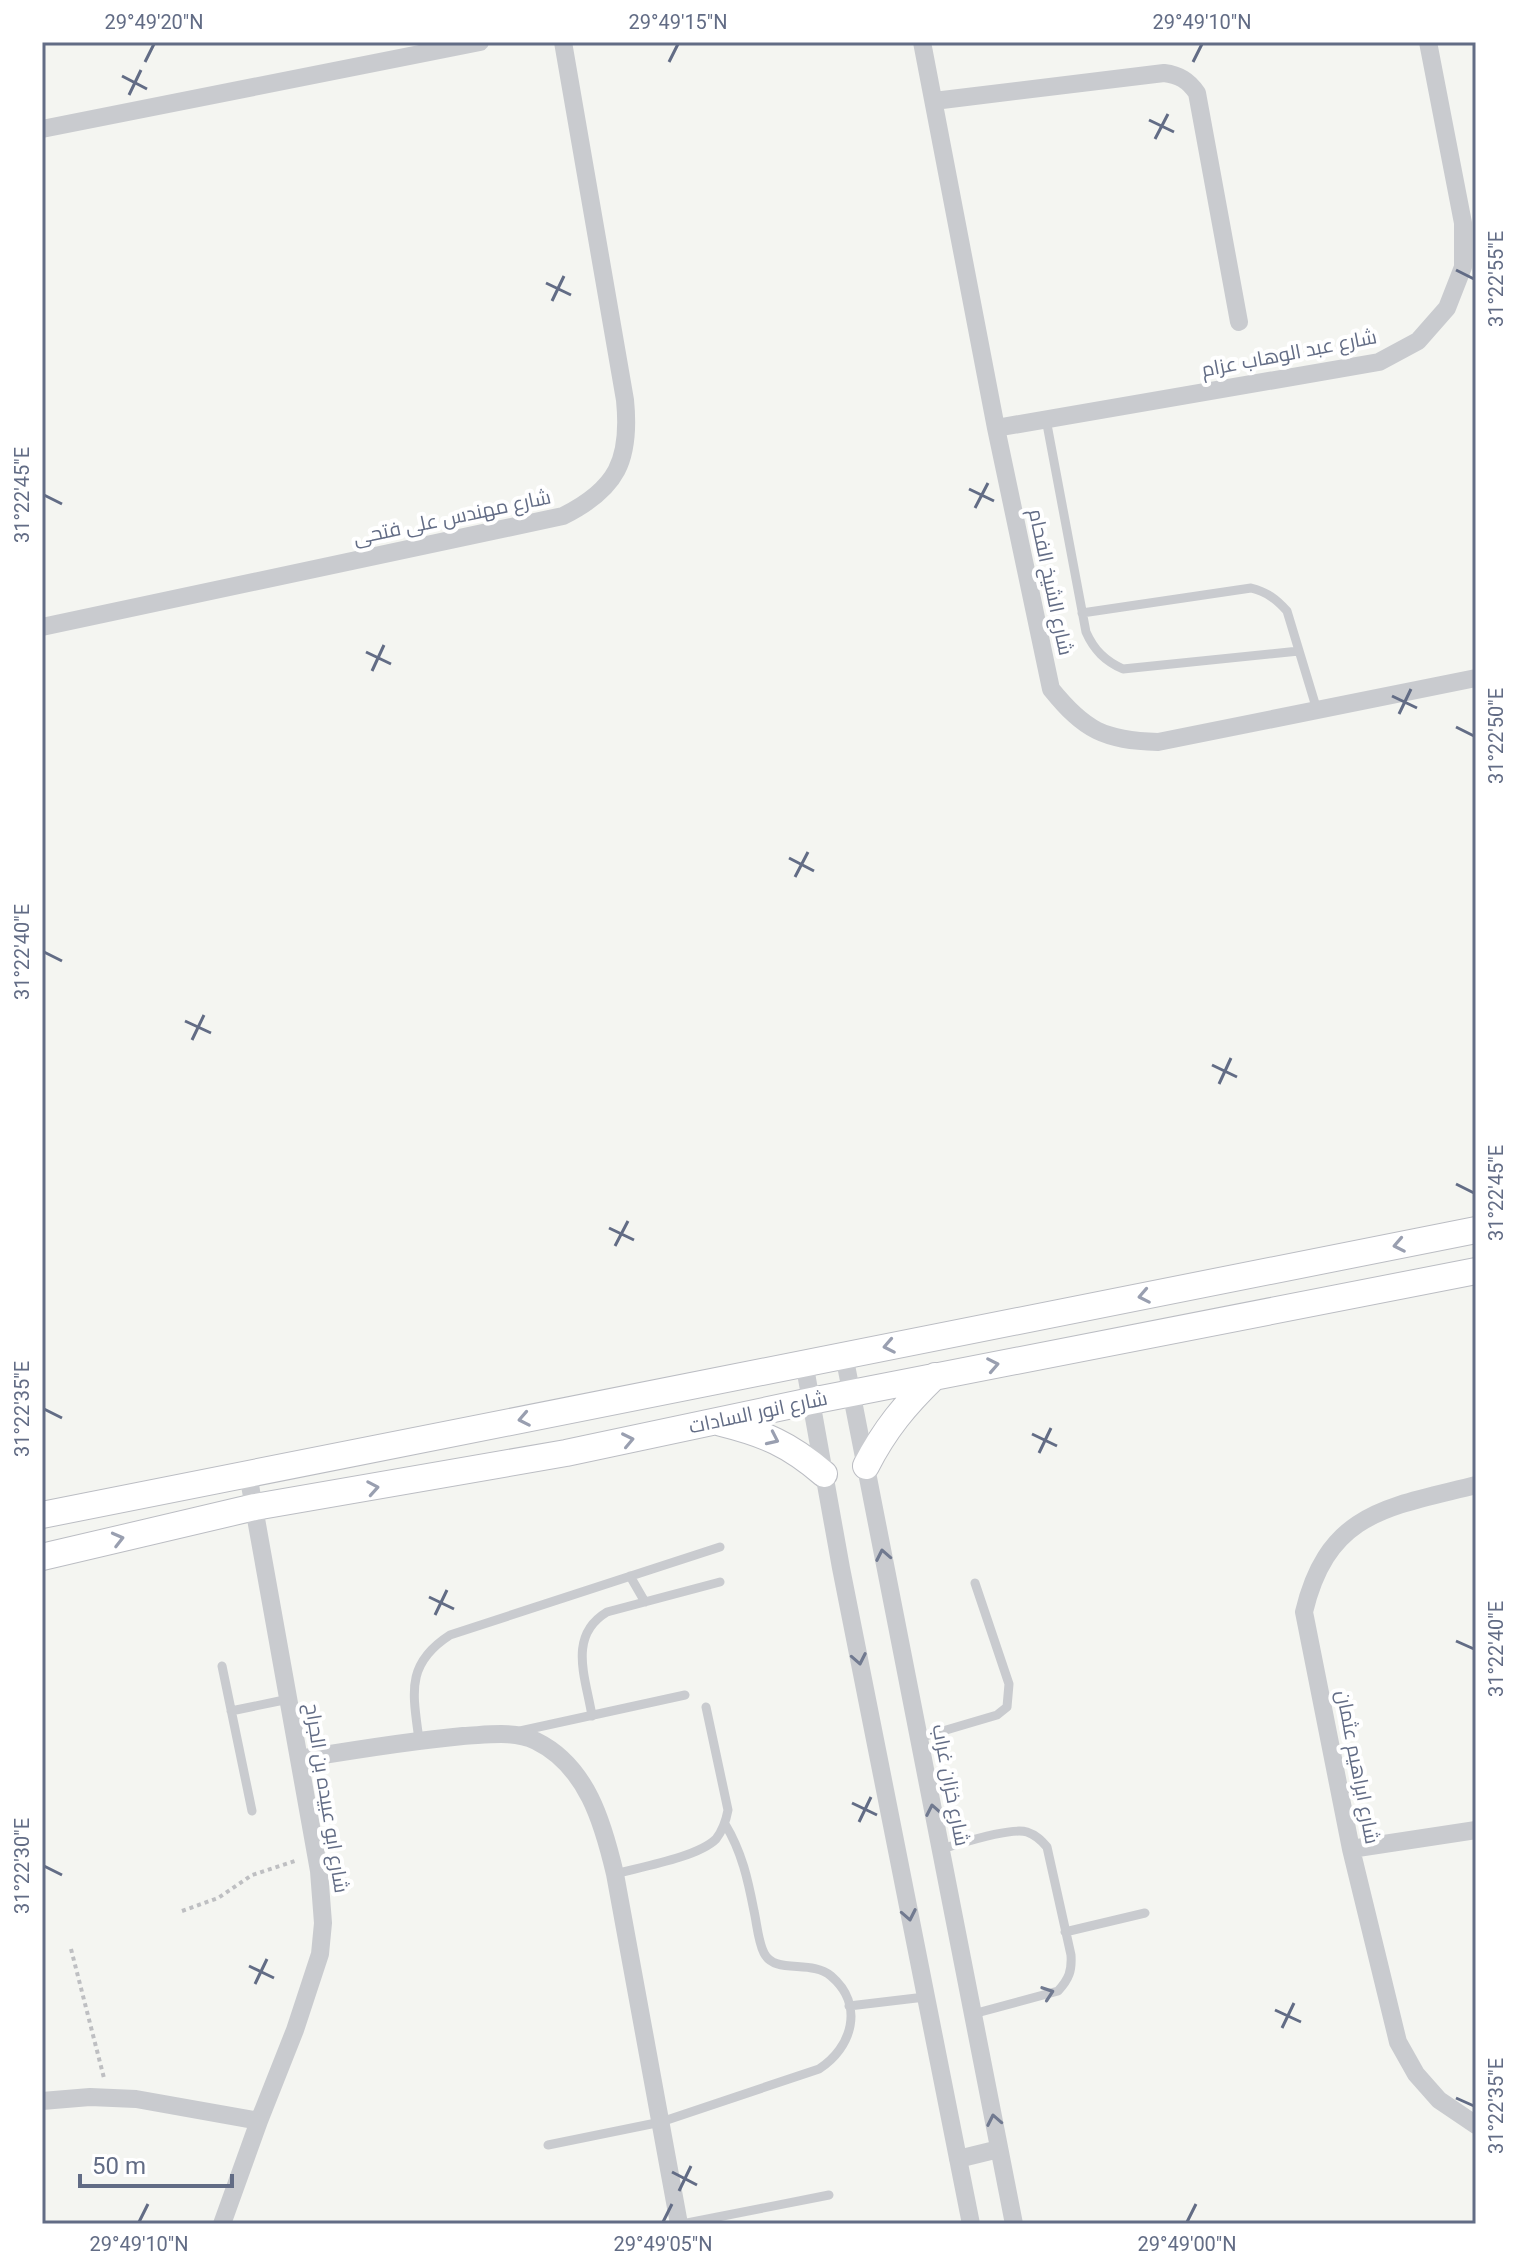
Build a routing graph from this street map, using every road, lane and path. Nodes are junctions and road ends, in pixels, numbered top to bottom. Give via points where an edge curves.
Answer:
1 (480, 42) edge
2 (563, 42) edge
3 (922, 42) edge
4 (1428, 42) edge
5 (934, 101) junction
6 (42, 129) edge
7 (1239, 322) dead end
8 (1046, 419) junction
9 (996, 428) junction
10 (1082, 613) junction
11 (42, 627) edge
12 (1299, 651) junction
13 (1476, 678) edge
14 (1317, 710) junction
15 (1476, 1230) edge
16 (1476, 1271) edge
17 (844, 1355) junction
18 (804, 1362) junction
19 (935, 1376) junction
20 (853, 1393) junction
21 (811, 1401) junction
22 (714, 1421) junction
23 (866, 1466) junction
24 (248, 1474) junction
25 (824, 1474) junction
26 (1476, 1485) edge
27 (255, 1507) junction
28 (42, 1515) edge
29 (720, 1547) dead end
30 (42, 1557) edge
31 (630, 1576) junction
32 (720, 1582) dead end
33 (975, 1583) dead end
34 (645, 1602) junction
35 (222, 1666) dead end
36 (685, 1695) dead end
37 (289, 1699) junction
38 (706, 1707) dead end
39 (231, 1711) junction
40 (592, 1716) junction
41 (509, 1734) junction
42 (919, 1738) junction
43 (419, 1740) junction
44 (299, 1759) junction
45 (252, 1811) dead end
46 (725, 1824) junction
47 (1476, 1830) edge
48 (941, 1849) junction
49 (1351, 1849) junction
50 (316, 1855) junction
51 (615, 1874) junction
52 (182, 1911) dead end
53 (1145, 1913) dead end
54 (1065, 1932) junction
55 (71, 1949) dead end
56 (925, 1997) junction
57 (849, 2006) junction
58 (973, 2014) junction
59 (104, 2077) dead end
60 (42, 2101) edge
61 (259, 2121) junction
62 (661, 2122) junction
63 (1476, 2125) edge
64 (548, 2145) dead end
65 (999, 2149) junction
66 (958, 2159) junction
67 (829, 2195) dead end
68 (222, 2224) edge
69 (680, 2224) edge
70 (971, 2224) edge
71 (1014, 2224) edge

1 - 6 street
2 - 11 street, شارع مهندس على فتحى via 625,400 628,429 623,457 609,483 589,503 563,516
3 - 5 street, شارع الشيخ الفحام
4 - 8 street, شارع عبد الوهاب عزام via 1463,223 1463,267 1447,308 1418,341 1379,362
5 - 7 street via 1164,73 1183,78 1197,93
5 - 9 street, شارع الشيخ الفحام
8 - 9 street, شارع عبد الوهاب عزام
8 - 10 lane
9 - 14 street, شارع الشيخ الفحام via 1051,689 1071,713 1096,731 1126,741 1158,742
10 - 12 lane via 1092,644 1123,669
10 - 12 lane via 1251,588 1265,592 1287,611
12 - 14 lane
13 - 14 street, شارع الشيخ الفحام
15 -> 17 street, شارع انور السادات
19 -> 16 street, شارع انور السادات
17 - 18 street, شارع انور السادات
17 - 20 street, شارع خزان غراب
18 - 21 street
18 -> 24 street, شارع انور السادات
19 - 20 street, شارع انور السادات
19 - 23 street via 890,1424
20 - 21 street, شارع انور السادات
20 - 23 street, شارع خزان غراب
21 - 22 street, شارع انور السادات
21 - 25 street
22 -> 25 street via 782,1443
27 -> 22 street, شارع انور السادات via 566,1453
42 -> 23 street, شارع خزان غراب
24 - 27 street, شارع ابو عبيده بن الجراح
24 - 28 street, شارع انور السادات
25 -> 56 street
26 - 49 street, شارع ابراهيم عثمان via 1364,1518 1341,1536 1311,1584 1304,1612
30 -> 27 street, شارع انور السادات
27 - 37 street, شارع ابو عبيده بن الجراح
29 - 31 lane
31 - 34 lane
31 - 43 lane via 435,1644 416,1672 413,1689
32 - 34 lane
33 - 42 lane via 1009,1684 1007,1707 997,1715
34 - 40 lane via 607,1612 588,1628 581,1654
35 - 39 lane
36 - 40 lane
37 - 39 lane
37 - 44 street, شارع ابو عبيده بن الجراح
38 - 46 lane via 728,1810
39 - 45 lane
40 - 41 lane
41 - 43 street
41 - 51 street via 535,1740 581,1781 595,1804
48 -> 42 street, شارع خزان غراب
43 - 44 street
44 - 50 street, شارع ابو عبيده بن الجراح
46 - 51 lane via 697,1851
46 - 57 lane via 741,1853 766,1957 776,1964 822,1970 837,1982
47 - 49 street
48 - 54 lane via 1009,1832 1024,1830 1037,1836 1047,1847
48 - 58 street, شارع خزان غراب
49 - 63 street, شارع ابراهيم عثمان via 1398,2042 1439,2100
50 - 52 path via 252,1875 218,1898
50 - 61 street, شارع ابو عبيده بن الجراح via 323,1923 320,1954
51 - 62 street
53 - 54 lane
58 -> 54 lane via 1058,1991 1072,1968
55 - 59 path
56 - 57 lane
56 - 66 street
57 - 62 lane via 851,2021 842,2050 819,2069
65 -> 58 street, شارع خزان غراب
60 - 61 street via 136,2099
61 - 68 street, شارع ابو عبيده بن الجراح
62 - 64 lane
62 - 69 street
65 - 66 street
65 - 71 street, شارع خزان غراب
66 - 70 street
67 - 69 lane

